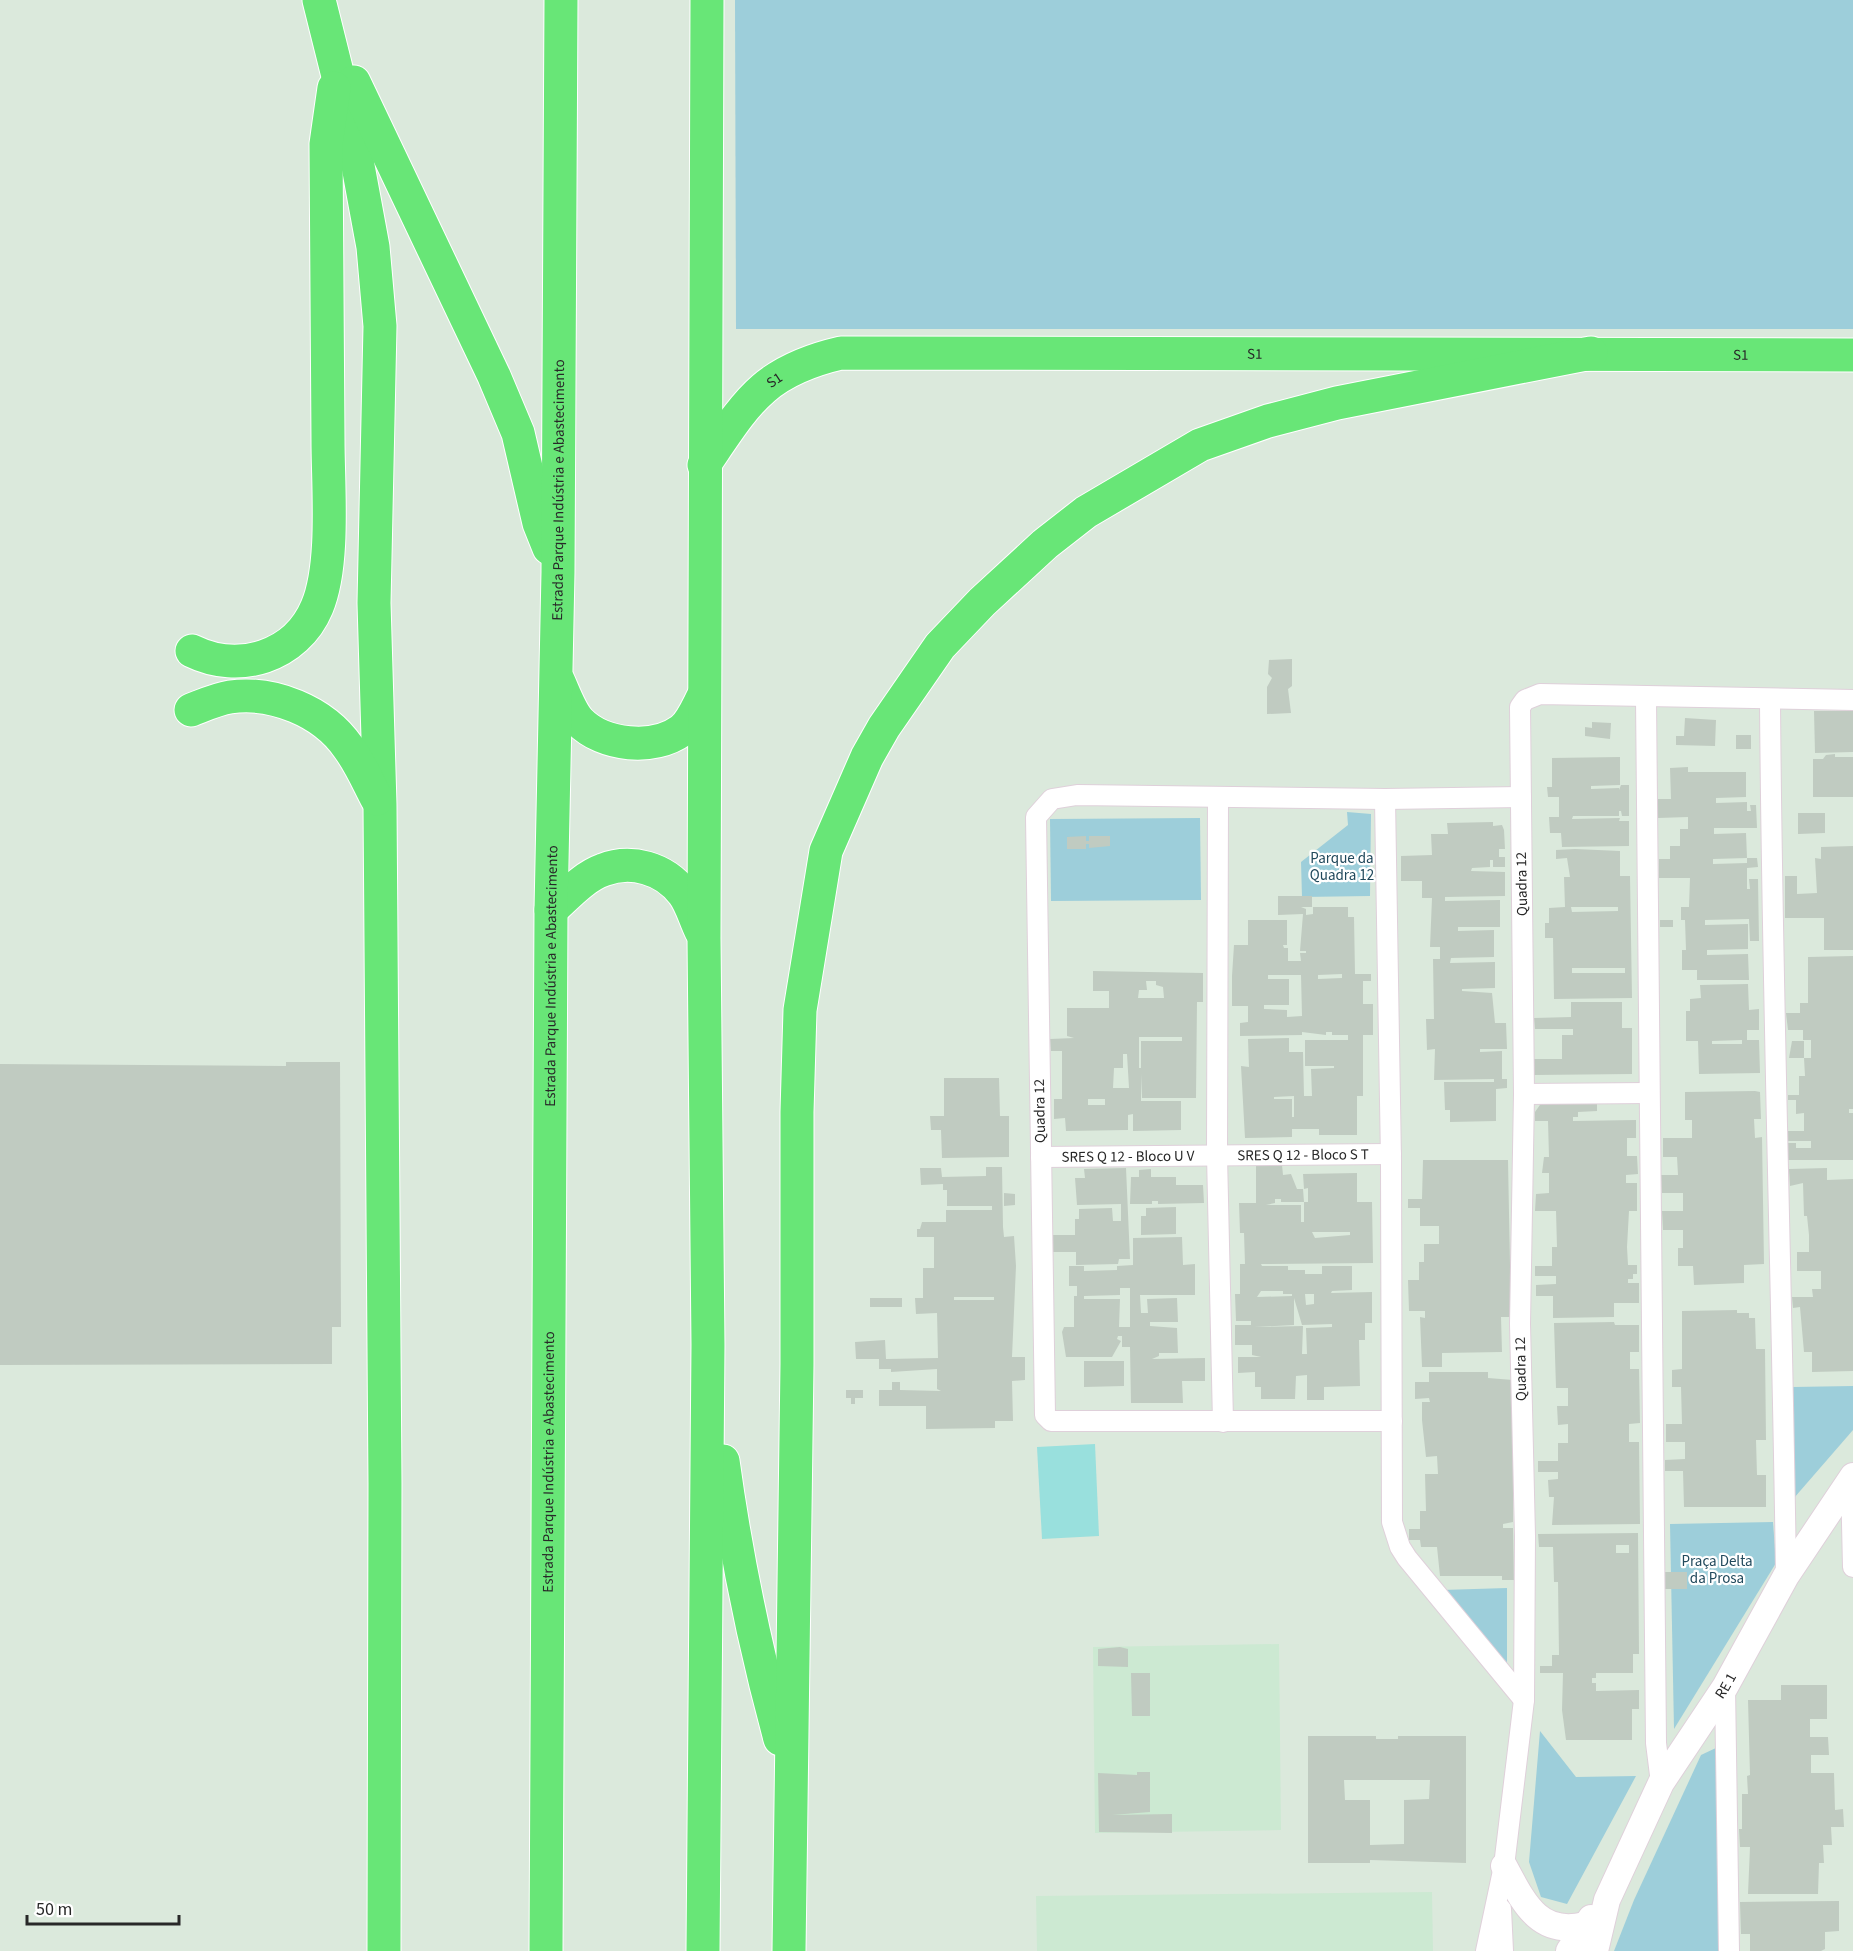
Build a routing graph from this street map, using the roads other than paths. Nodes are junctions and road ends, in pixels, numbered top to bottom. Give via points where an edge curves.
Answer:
1 (561, 0) edge
2 (707, 0) edge
3 (323, 12) edge
4 (337, 69) junction
5 (1591, 353) junction
6 (1853, 355) edge
7 (704, 465) junction
8 (558, 572) junction
9 (192, 651) dead end
10 (556, 676) junction
11 (704, 695) junction
12 (1646, 698) junction
13 (1770, 700) junction
14 (1853, 700) edge
15 (191, 710) dead end
16 (1521, 797) junction
17 (1218, 798) junction
18 (1385, 799) junction
19 (380, 805) junction
20 (551, 910) junction
21 (704, 938) junction
22 (1648, 1093) junction
23 (1524, 1094) junction
24 (1391, 1154) junction
25 (1216, 1155) junction
26 (1041, 1157) junction
27 (708, 1344) junction
28 (1392, 1421) junction
29 (1223, 1422) junction
30 (1852, 1478) edge
31 (1853, 1567) edge
32 (1786, 1576) junction
33 (1725, 1686) junction
34 (1524, 1700) junction
35 (790, 1779) junction
36 (1661, 1783) junction
37 (1502, 1877) junction
38 (1607, 1900) junction
39 (1585, 1925) junction
40 (384, 1951) edge
41 (546, 1951) edge
42 (703, 1951) edge
43 (789, 1951) edge
44 (1486, 1951) edge
45 (1503, 1951) edge
46 (1569, 1951) edge
47 (1595, 1951) edge
48 (1730, 1951) edge

1 - 8 highway, Estrada Parque Indústria e Abastecimento
2 - 7 highway
3 - 4 highway
3 - 8 highway via 518,433 539,523
4 - 9 highway via 326,144 326,577 317,608 303,631 286,648 263,659 236,661 210,660
4 - 19 highway via 373,247 380,326 374,603
5 - 6 highway, S1
5 - 7 highway, S1 via 841,353 808,361 764,386 742,409
5 - 35 highway via 1337,403 1268,421 1200,445 1086,512 1045,544 940,645 867,757 826,851 800,1010
7 - 11 highway
8 - 10 highway, Estrada Parque Indústria e Abastecimento
10 - 11 highway via 577,719 590,731 621,742 663,739 683,729
10 - 20 highway, Estrada Parque Indústria e Abastecimento
11 - 21 highway
12 - 13 street
12 - 16 street, Quadra 12 via 1540,694 1525,700 1519,715
12 - 22 street
13 - 14 street
13 - 32 street
15 - 19 highway via 243,696 291,704 319,720 347,745
16 - 18 street, Quadra 12
16 - 23 street, Quadra 12
17 - 18 street, Quadra 12
17 - 25 street
17 - 26 street, Quadra 12 via 1077,795 1052,799 1036,817
18 - 24 street
19 - 40 highway
20 - 21 highway via 602,870 644,867 665,876 684,894
20 - 41 highway, Estrada Parque Indústria e Abastecimento
21 - 27 highway
22 - 23 street
22 - 36 street via 1656,1743
23 - 34 street, Quadra 12 via 1520,1324
24 - 25 street, SRES Q 12 - Bloco S T
24 - 28 street
25 - 26 street, SRES Q 12 - Bloco U V
25 - 29 street
26 - 29 street, Quadra 12 via 1045,1415 1051,1421
27 - 35 highway via 740,1572
27 - 42 highway
28 - 29 street, Quadra 12
28 - 34 street via 1392,1522 1400,1547
30 - 31 street
30 - 32 street, RE 1
32 - 33 street, RE 1
33 - 36 street, RE 1
33 - 48 street
34 - 37 street, Quadra 12
35 - 43 highway
36 - 38 street, RE 1
37 - 39 street via 1549,1925 1567,1929
37 - 44 street
37 - 45 street
38 - 39 street, RE 1
38 - 47 street, RE 1
39 - 46 street, RE 1

